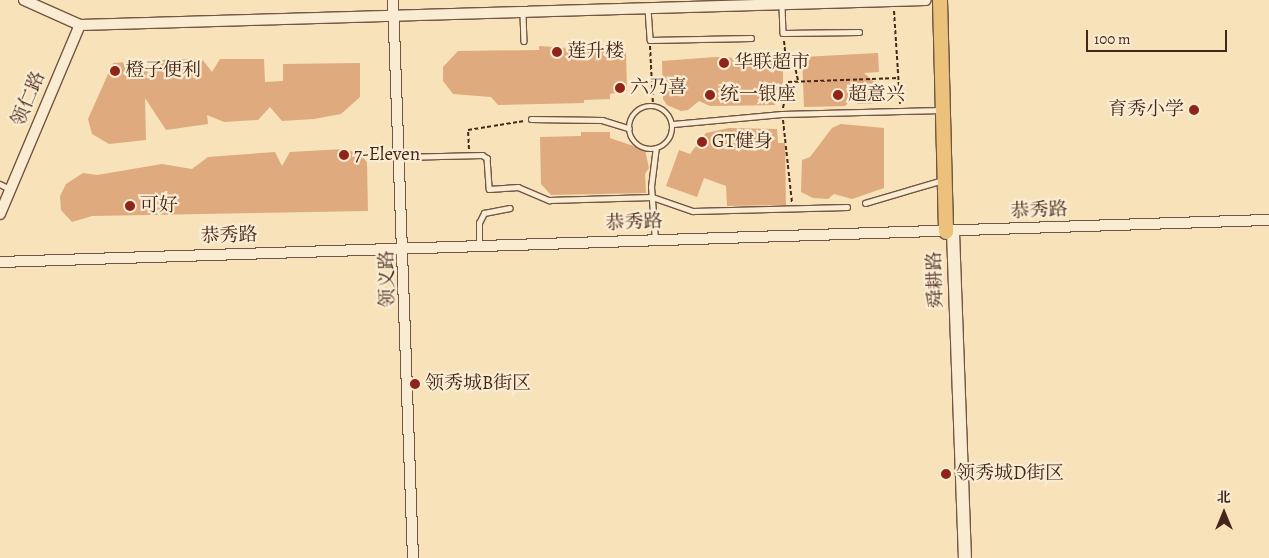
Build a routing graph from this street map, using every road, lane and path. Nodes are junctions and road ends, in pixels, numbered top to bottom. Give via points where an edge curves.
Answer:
1 (24, 0) edge
2 (393, 0) edge
3 (926, 0) edge
4 (940, 0) edge
5 (948, 0) edge
6 (893, 1) edge
7 (782, 5) junction
8 (648, 9) junction
9 (524, 14) junction
10 (394, 18) junction
11 (80, 25) junction
12 (859, 32) dead end
13 (782, 34) junction
14 (751, 38) dead end
15 (650, 40) junction
16 (524, 41) dead end
17 (787, 57) junction
18 (787, 70) dead end
19 (899, 78) junction
20 (798, 81) junction
21 (652, 106) junction
22 (943, 110) junction
23 (901, 111) junction
24 (782, 114) junction
25 (531, 119) joint
26 (673, 124) junction
27 (628, 128) junction
28 (656, 149) junction
29 (469, 155) junction
30 (400, 156) junction
31 (944, 179) junction
32 (0, 184) edge
33 (10, 189) junction
34 (652, 197) junction
35 (865, 204) dead end
36 (847, 207) dead end
37 (510, 208) dead end
38 (792, 208) junction
39 (0, 214) edge
40 (1269, 220) edge
41 (949, 232) junction
42 (656, 240) junction
43 (479, 245) junction
44 (404, 247) junction
45 (0, 262) edge
46 (412, 558) edge
47 (956, 558) edge
48 (965, 558) edge

1 - 11 street
2 - 10 street, 领义路
3 - 6 street
4 - 22 main road, 舜耕路
5 - 41 main road, 舜耕路
6 - 7 street
6 - 19 path
7 - 8 street
7 - 13 lane
8 - 9 street
8 - 15 lane
9 - 10 street
9 - 16 lane
10 - 11 street
10 - 30 street, 领义路
11 - 33 street, 领仁路
12 - 13 lane
13 - 17 path
14 - 15 lane
15 - 21 path
17 - 18 path
17 - 20 path via 793,57
19 - 20 path
19 - 23 path
20 - 24 path via 788,82
21 - 26 lane via 666,112
21 - 27 lane via 639,109
22 - 23 lane
22 - 31 main road, 舜耕路
23 - 24 lane
24 - 26 lane
24 - 38 path
25 - 27 lane via 602,120
25 - 29 path via 468,130
26 - 28 lane via 670,139
27 - 28 lane via 638,147
28 - 34 lane
29 - 30 lane
29 - 34 lane via 487,158 488,188 518,188 549,200
30 - 44 street, 领义路
31 - 35 lane
31 - 41 main road, 舜耕路
32 - 33 lane
33 - 39 street, 领仁路
34 - 38 lane via 692,212
34 - 42 lane
36 - 38 lane
37 - 43 lane via 484,213 479,223
40 - 41 street, 恭秀路
41 - 42 street, 恭秀路
41 - 47 main road, 舜耕路
41 - 48 main road, 舜耕路
42 - 43 street, 恭秀路
43 - 44 street, 恭秀路
44 - 45 street, 恭秀路
44 - 46 street, 领义路

